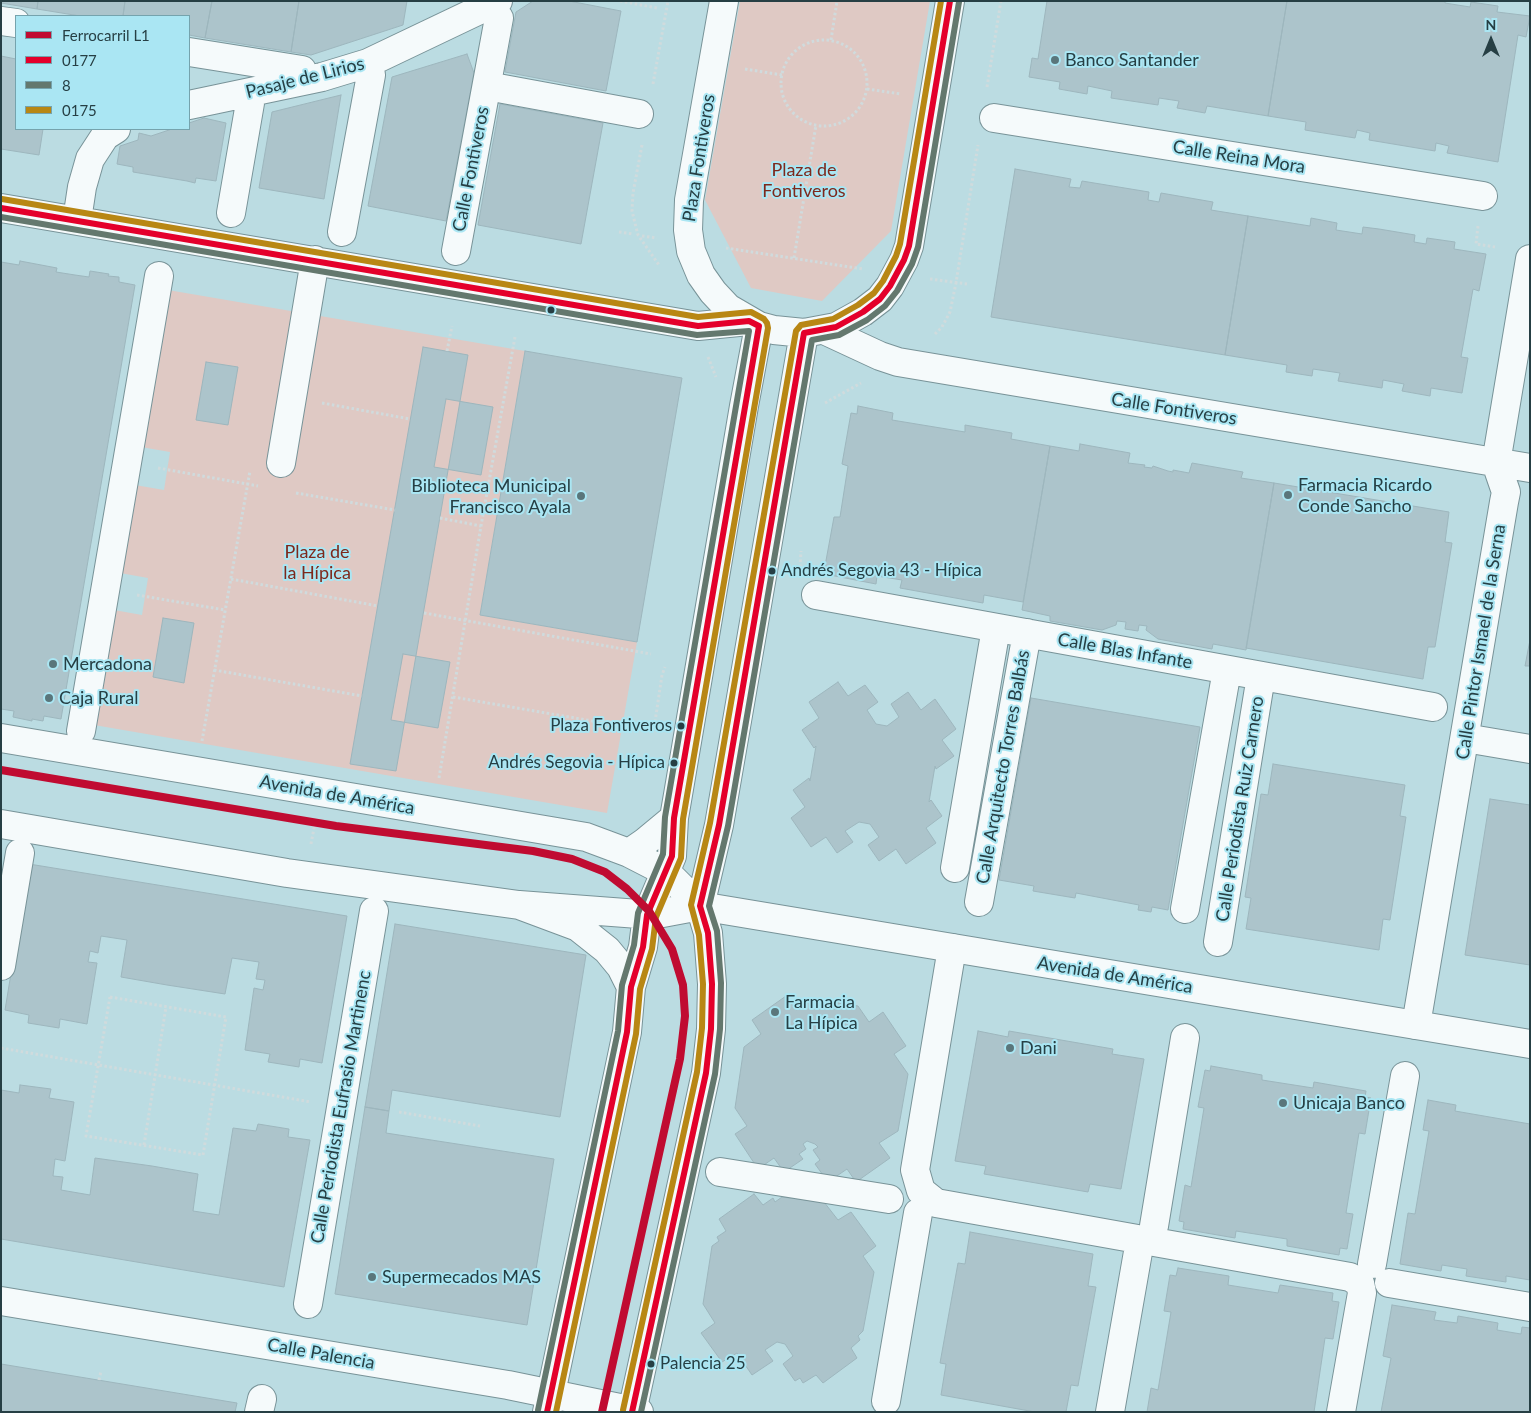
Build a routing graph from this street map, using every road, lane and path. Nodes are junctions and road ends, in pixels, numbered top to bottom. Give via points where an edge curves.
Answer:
1 (620, 1) edge
2 (668, 1) edge
3 (724, 1) edge
4 (837, 1) edge
5 (950, 1) edge
6 (1001, 1) edge
7 (657, 8) dead end
8 (499, 9) edge
9 (1, 21) edge
10 (15, 23) edge
11 (830, 40) junction
12 (190, 52) edge
13 (743, 69) dead end
14 (302, 70) dead end
15 (371, 74) dead end
16 (782, 75) junction
17 (487, 86) junction
18 (652, 87) dead end
19 (867, 89) junction
20 (987, 89) dead end
21 (910, 95) dead end
22 (250, 103) dead end
23 (190, 105) edge
24 (639, 114) dead end
25 (816, 125) junction
26 (987, 128) joint
27 (114, 130) edge
28 (642, 145) dead end
29 (1483, 196) dead end
30 (1, 208) edge
31 (231, 213) dead end
32 (77, 220) junction
33 (342, 232) dead end
34 (619, 232) dead end
35 (634, 234) dead end
36 (724, 248) dead end
37 (456, 251) dead end
38 (794, 258) junction
39 (1530, 259) edge
40 (315, 260) junction
41 (664, 270) dead end
42 (871, 270) dead end
43 (159, 276) dead end
44 (926, 278) dead end
45 (956, 283) junction
46 (967, 284) dead end
47 (754, 323) junction
48 (452, 326) dead end
49 (814, 331) junction
50 (515, 337) dead end
51 (931, 338) dead end
52 (447, 351) dead end
53 (869, 378) dead end
54 (312, 401) dead end
55 (819, 406) dead end
56 (410, 419) dead end
57 (280, 463) dead end
58 (1496, 463) junction
59 (251, 465) dead end
60 (1530, 468) edge
61 (440, 518) dead end
62 (481, 526) junction
63 (231, 579) junction
64 (106, 589) junction
65 (816, 595) dead end
66 (378, 606) dead end
67 (226, 610) junction
68 (424, 613) dead end
69 (466, 622) junction
70 (996, 628) junction
71 (1027, 633) junction
72 (652, 654) dead end
73 (214, 670) junction
74 (1227, 670) junction
75 (1261, 676) junction
76 (362, 696) dead end
77 (453, 697) junction
78 (1433, 707) dead end
79 (639, 729) dead end
80 (81, 731) dead end
81 (1, 738) edge
82 (1465, 738) junction
83 (202, 742) dead end
84 (1530, 749) edge
85 (438, 782) dead end
86 (316, 815) dead end
87 (674, 818) junction
88 (1, 824) edge
89 (310, 850) dead end
90 (20, 852) dead end
91 (629, 853) junction
92 (956, 868) dead end
93 (666, 872) junction
94 (979, 902) dead end
95 (520, 905) junction
96 (700, 906) junction
97 (1185, 909) dead end
98 (374, 911) dead end
99 (647, 915) junction
100 (1218, 942) dead end
101 (952, 948) junction
102 (1, 966) edge
103 (631, 987) junction
104 (166, 1007) junction
105 (1416, 1025) junction
106 (1185, 1038) dead end
107 (1530, 1044) edge
108 (1, 1048) edge
109 (98, 1066) junction
110 (155, 1075) junction
111 (1405, 1076) dead end
112 (214, 1085) junction
113 (341, 1107) junction
114 (399, 1112) dead end
115 (480, 1126) dead end
116 (144, 1145) junction
117 (720, 1172) dead end
118 (888, 1199) dead end
119 (920, 1202) junction
120 (1154, 1226) dead end
121 (1138, 1252) dead end
122 (1373, 1277) junction
123 (1, 1301) edge
124 (308, 1304) dead end
125 (1530, 1307) edge
126 (101, 1371) dead end
127 (99, 1380) dead end
128 (886, 1401) dead end
129 (548, 1402) edge
130 (635, 1411) edge
131 (1110, 1412) edge
132 (1341, 1412) edge

1 - 7 path
2 - 18 path
3 - 47 street, Plaza Fontiveros via 690,200 688,230 691,251 713,292 728,308
4 - 11 path
5 - 49 street, Plaza Fontiveros via 904,260 880,299 847,322
6 - 20 path
8 - 17 street, Calle Fontiveros
8 - 23 street, Pasaje de Lirios via 368,63 322,77
9 - 10 street
11 - 16 path via 809,42 799,48 785,64
11 - 19 path via 851,48 859,57 866,72
12 - 14 street, Pasaje de Lirios
13 - 16 path
15 - 33 street
16 - 25 path via 781,89 792,112
17 - 24 street, Calle Fontiveros
17 - 37 street, Calle Fontiveros
19 - 21 path
19 - 25 path via 855,113 830,126
22 - 31 street
25 - 38 path
26 - 29 street, Calle Reina Mora
26 - 45 path
27 - 32 street via 105,136 90,159
28 - 41 path via 633,193 634,225
30 - 32 street
32 - 40 street
34 - 35 path
36 - 38 path
38 - 42 path
39 - 58 street, Calle Pintor Ismael de la Serna
40 - 47 street via 698,326
40 - 57 street
43 - 64 street
44 - 45 path
45 - 46 path
45 - 51 path via 950,312
47 - 49 street, Plaza Fontiveros via 774,330
47 - 87 street via 744,406
48 - 52 path
49 - 58 street, Calle Fontiveros via 898,362
49 - 96 street via 721,817
50 - 62 path
53 - 55 path
54 - 56 path
58 - 60 street, Calle Fontiveros
58 - 82 street, Calle Pintor Ismael de la Serna via 1506,492
59 - 63 path
61 - 62 path
62 - 69 path
63 - 66 path
63 - 67 path
64 - 67 path
64 - 80 street
65 - 70 street, Calle Blas Infante
67 - 73 path
68 - 69 path
69 - 72 path
69 - 77 path
70 - 71 street, Calle Blas Infante
70 - 92 street, Calle Arquitecto Torres Balbás
71 - 74 street, Calle Blas Infante
71 - 94 street, Calle Arquitecto Torres Balbás
73 - 76 path
73 - 83 path
74 - 75 street, Calle Blas Infante
74 - 97 street, Calle Periodista Ruiz Carnero
75 - 78 street, Calle Blas Infante
75 - 100 street, Calle Periodista Ruiz Carnero
77 - 79 path
77 - 85 path
81 - 91 street, Avenida de América via 586,837
82 - 84 street
82 - 105 street, Calle Pintor Ismael de la Serna
86 - 89 path
87 - 91 street
87 - 93 street via 672,856
88 - 95 street via 287,873
90 - 102 street
91 - 93 street, Avenida de América
93 - 96 street, Avenida de América
93 - 99 street
95 - 99 street
95 - 103 street via 578,927 607,950
96 - 99 street
96 - 101 street, Avenida de América
96 - 130 street via 708,933 712,984 706,1073
98 - 113 street, Calle Periodista Eufrasio Martinenc
99 - 103 street via 643,947
101 - 105 street, Avenida de América
101 - 119 street via 915,1170
103 - 129 street via 625,1041
104 - 109 path via 110,997
104 - 110 path
104 - 112 path via 226,1017
105 - 107 street, Avenida de América
106 - 120 street
108 - 109 path
109 - 110 path
109 - 116 path via 86,1136
110 - 112 path
110 - 116 path
111 - 122 street
112 - 113 path
112 - 116 path via 203,1155
113 - 124 street, Calle Periodista Eufrasio Martinenc
114 - 115 path
117 - 118 street
119 - 122 street via 1350,1277
119 - 128 street
121 - 131 street
122 - 125 street
122 - 132 street via 1362,1294
123 - 129 street, Calle Palencia
126 - 127 path
129 - 130 street, Calle Palencia

